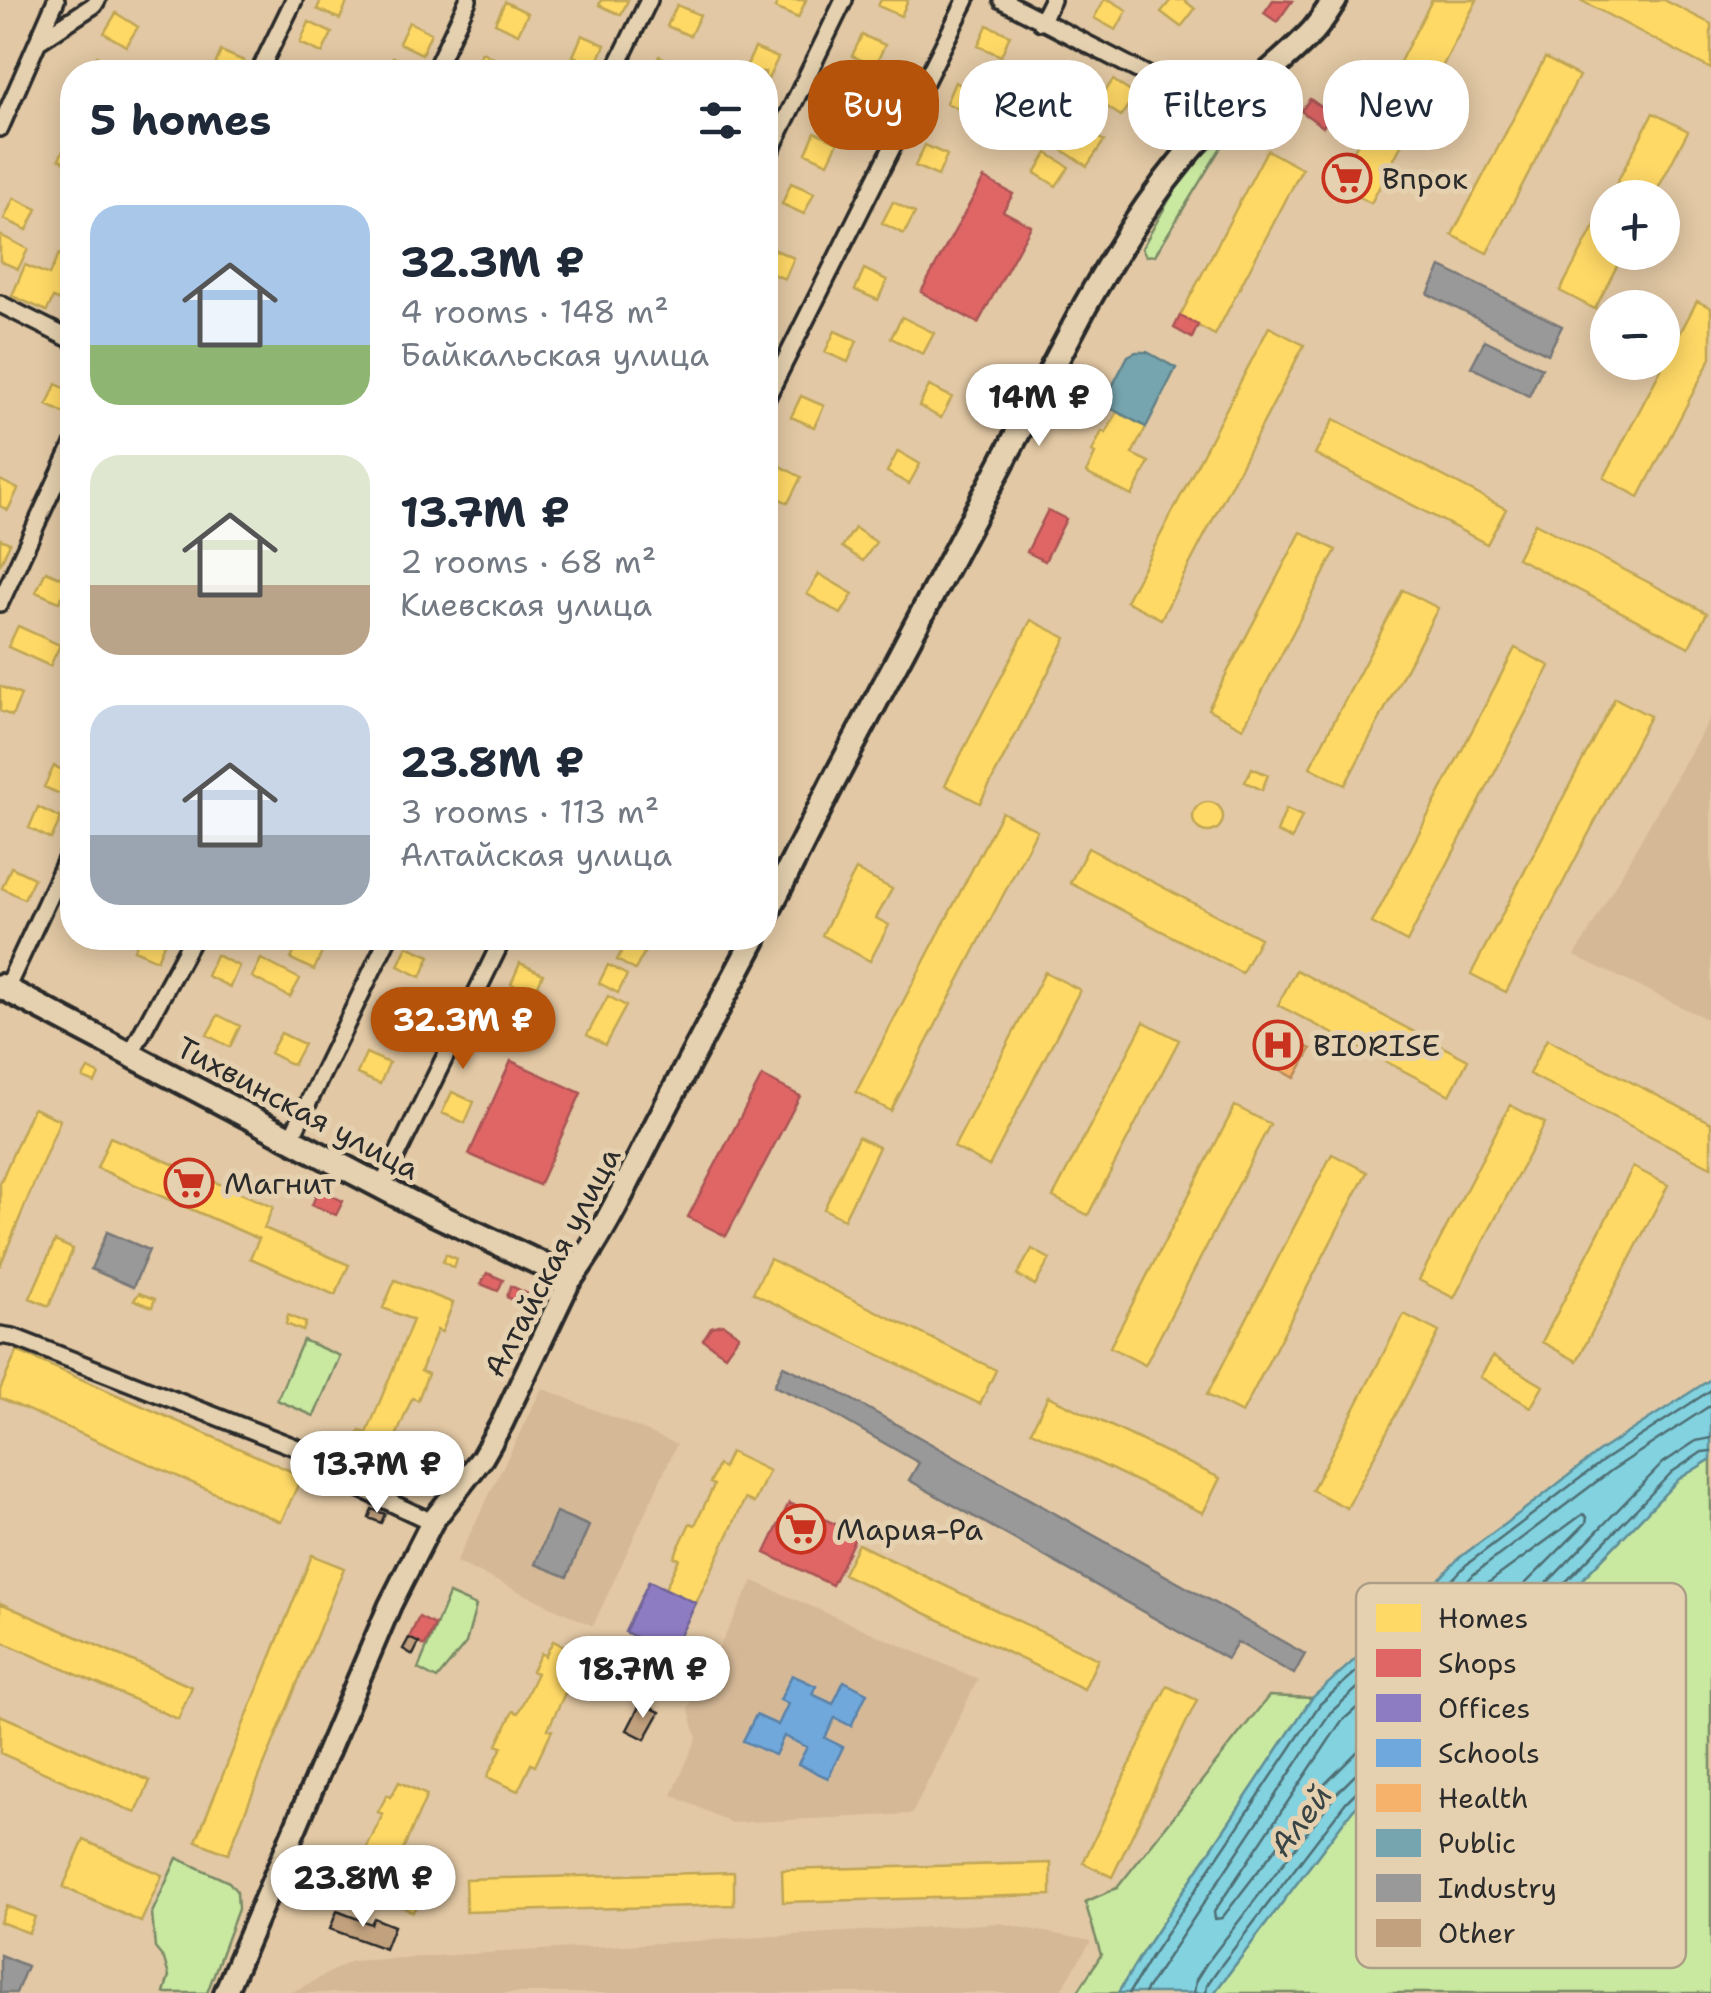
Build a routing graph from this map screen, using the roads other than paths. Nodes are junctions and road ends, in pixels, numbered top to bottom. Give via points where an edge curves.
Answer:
1 (56, 0) edge
2 (97, 0) edge
3 (294, 0) edge
4 (468, 0) edge
5 (648, 0) edge
6 (844, 0) edge
7 (966, 0) edge
8 (1002, 0) edge
9 (1052, 0) edge
10 (1335, 0) edge
11 (1041, 22) junction
12 (37, 42) junction
13 (265, 60) edge
14 (440, 60) edge
15 (620, 60) edge
16 (1281, 60) edge
17 (1128, 66) edge
18 (0, 128) edge
19 (778, 135) edge
20 (1190, 150) edge
21 (0, 304) edge
22 (60, 334) edge
23 (778, 375) edge
24 (60, 473) edge
25 (0, 603) edge
26 (60, 872) edge
27 (778, 891) edge
28 (187, 950) edge
29 (382, 950) edge
30 (496, 950) edge
31 (749, 950) edge
32 (3, 988) edge
33 (131, 1054) junction
34 (292, 1138) junction
35 (382, 1186) junction
36 (571, 1278) junction
37 (0, 1335) edge
38 (432, 1522) junction
39 (225, 1993) edge

1 - 12 street
2 - 12 street
3 - 13 street
4 - 14 street
5 - 15 street
6 - 19 street
7 - 23 street
8 - 11 street
9 - 11 street
10 - 16 main road
11 - 17 street
12 - 18 street
20 - 27 main road via 1147,203 1084,306
21 - 22 street
24 - 25 street
26 - 32 street
28 - 33 street
29 - 34 street
30 - 35 street
31 - 36 main road, Алтайская улица via 613,1212
32 - 33 main road, Тихвинская улица
33 - 34 main road, Тихвинская улица
34 - 35 main road, Тихвинская улица
35 - 36 main road, Тихвинская улица
36 - 38 street, Алтайская улица via 482,1458
37 - 38 street via 310,1453 319,1469
38 - 39 street, Алтайская улица via 390,1605

